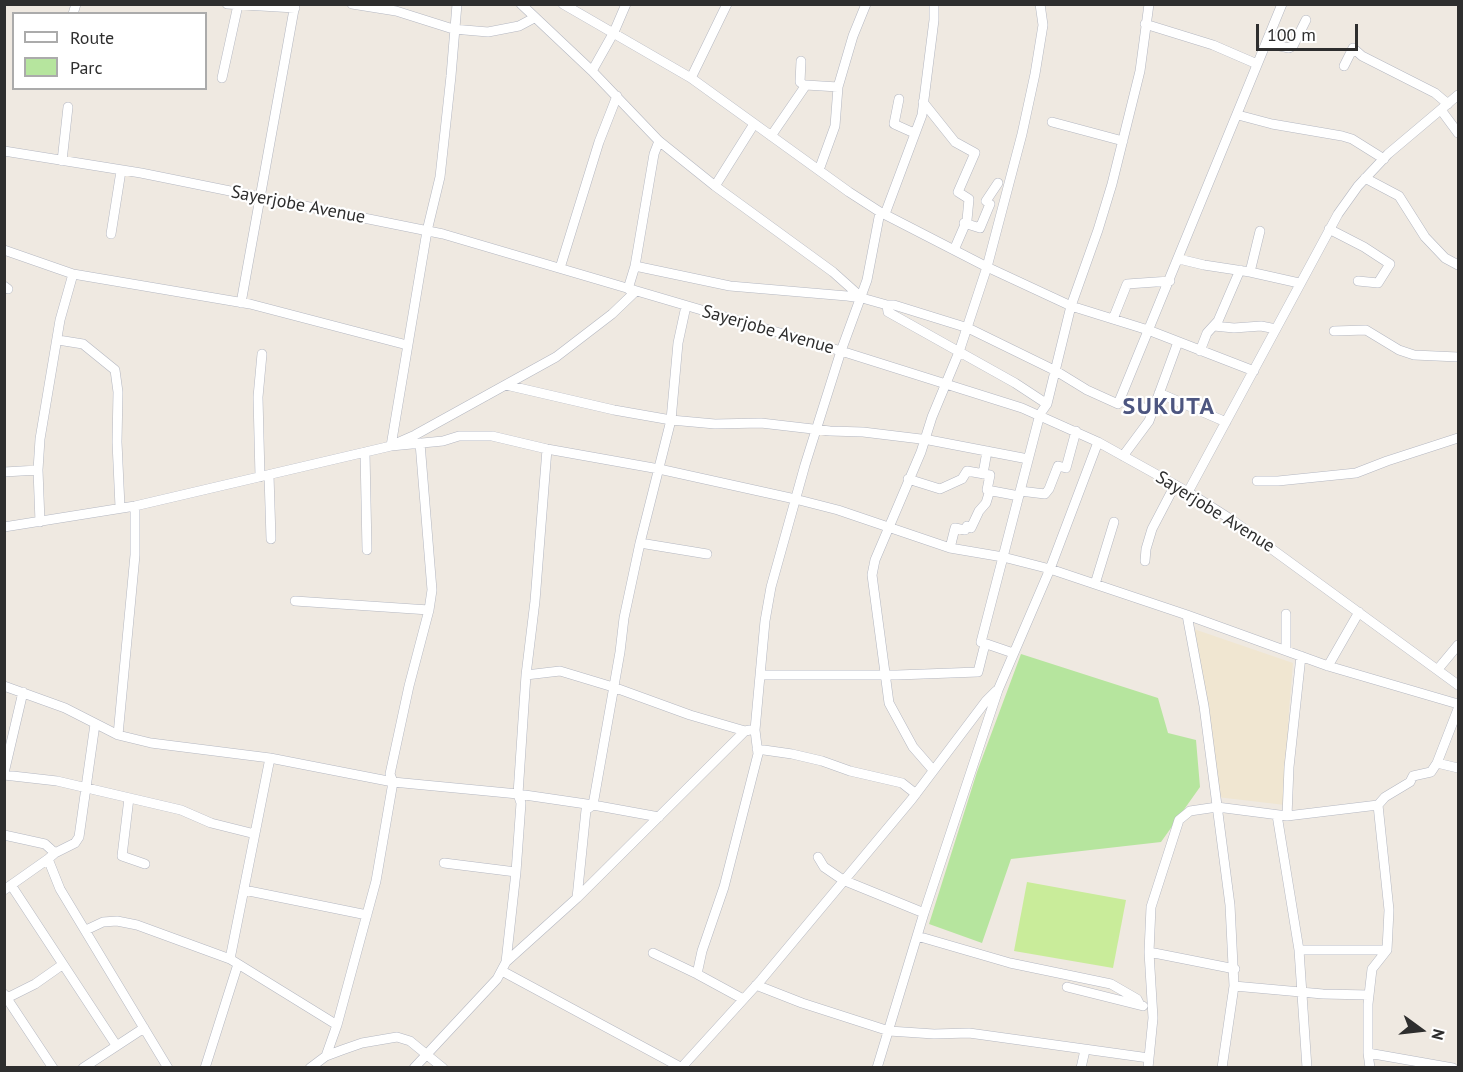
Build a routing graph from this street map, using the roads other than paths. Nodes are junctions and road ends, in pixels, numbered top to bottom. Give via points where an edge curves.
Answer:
1 (227, 4) edge
2 (352, 4) edge
3 (457, 4) edge
4 (521, 4) edge
5 (563, 4) edge
6 (626, 4) edge
7 (727, 4) edge
8 (866, 4) edge
9 (934, 4) edge
10 (1040, 4) edge
11 (1149, 4) edge
12 (1282, 4) edge
13 (238, 5) edge
14 (295, 6) edge
15 (534, 18) junction
16 (1306, 20) dead end
17 (1146, 24) junction
18 (453, 29) junction
19 (614, 32) junction
20 (1266, 43) junction
21 (801, 61) dead end
22 (1257, 64) junction
23 (1344, 66) dead end
24 (592, 71) junction
25 (222, 78) dead end
26 (691, 78) junction
27 (806, 86) junction
28 (838, 87) junction
29 (1458, 94) edge
30 (617, 96) junction
31 (899, 99) dead end
32 (923, 102) junction
33 (68, 107) dead end
34 (1444, 107) junction
35 (1238, 115) junction
36 (1052, 122) dead end
37 (754, 124) junction
38 (914, 133) junction
39 (1458, 133) edge
40 (771, 136) junction
41 (659, 141) junction
42 (1123, 141) junction
43 (4, 151) edge
44 (1384, 159) junction
45 (62, 161) junction
46 (819, 170) junction
47 (122, 171) junction
48 (1365, 178) junction
49 (998, 183) dead end
50 (715, 186) junction
51 (261, 199) junction
52 (883, 213) junction
53 (964, 223) junction
54 (1329, 229) junction
55 (427, 231) junction
56 (1260, 231) dead end
57 (111, 234) dead end
58 (4, 250) edge
59 (954, 250) junction
60 (1179, 259) junction
61 (1458, 265) edge
62 (635, 266) junction
63 (987, 267) junction
64 (560, 268) junction
65 (1245, 271) junction
66 (73, 274) junction
67 (1170, 281) junction
68 (1358, 281) dead end
69 (1299, 284) junction
70 (632, 290) junction
71 (862, 298) junction
72 (241, 303) junction
73 (887, 305) junction
74 (686, 306) junction
75 (1071, 306) junction
76 (1113, 319) junction
77 (1214, 326) junction
78 (968, 328) junction
79 (1276, 329) junction
80 (1148, 330) junction
81 (1334, 330) dead end
82 (58, 340) junction
83 (1179, 342) junction
84 (407, 345) junction
85 (841, 351) junction
86 (1200, 351) junction
87 (959, 352) junction
88 (261, 354) dead end
89 (1458, 357) edge
90 (1056, 371) junction
91 (1254, 371) junction
92 (945, 383) junction
93 (506, 385) junction
94 (1159, 393) junction
95 (1119, 401) junction
96 (1047, 404) junction
97 (1152, 410) junction
98 (1040, 414) junction
99 (671, 420) junction
100 (1226, 422) junction
101 (816, 430) junction
102 (1076, 432) junction
103 (1458, 438) edge
104 (925, 440) junction
105 (1098, 442) junction
106 (420, 443) junction
107 (391, 446) junction
108 (547, 449) junction
109 (987, 451) junction
110 (365, 452) junction
111 (1123, 456) junction
112 (1028, 459) junction
113 (659, 469) junction
114 (38, 470) junction
115 (4, 472) edge
116 (983, 474) junction
117 (265, 476) junction
118 (908, 479) junction
119 (1257, 481) dead end
120 (1175, 485) junction
121 (990, 490) junction
122 (1188, 492) junction
123 (1019, 494) junction
124 (795, 499) junction
125 (135, 506) junction
126 (120, 507) junction
127 (40, 522) junction
128 (1114, 522) dead end
129 (4, 527) edge
130 (889, 527) junction
131 (271, 539) dead end
132 (640, 543) junction
133 (950, 548) junction
134 (367, 550) dead end
135 (707, 554) dead end
136 (1003, 557) junction
137 (1145, 561) dead end
138 (1050, 569) junction
139 (1095, 584) junction
140 (295, 601) dead end
141 (429, 610) junction
142 (1359, 612) junction
143 (1286, 614) dead end
144 (1187, 615) junction
145 (985, 644) junction
146 (1458, 645) edge
147 (1286, 650) junction
148 (1013, 653) junction
149 (1301, 656) junction
150 (1328, 666) junction
151 (1438, 669) junction
152 (884, 674) junction
153 (526, 675) junction
154 (760, 675) junction
155 (1458, 685) edge
156 (4, 686) edge
157 (613, 687) junction
158 (998, 690) junction
159 (23, 692) junction
160 (1458, 706) edge
161 (94, 724) junction
162 (750, 730) junction
163 (118, 735) junction
164 (757, 749) junction
165 (270, 758) junction
166 (1437, 764) junction
167 (1458, 768) edge
168 (933, 770) junction
169 (4, 774) edge
170 (393, 782) junction
171 (85, 788) junction
172 (518, 794) junction
173 (916, 794) junction
174 (129, 798) junction
175 (593, 805) junction
176 (1378, 805) junction
177 (1217, 807) junction
178 (1282, 816) junction
179 (659, 817) junction
180 (255, 834) junction
181 (4, 835) edge
182 (51, 856) junction
183 (818, 857) dead end
184 (444, 863) dead end
185 (145, 864) dead end
186 (516, 872) junction
187 (843, 880) junction
188 (8, 888) edge
189 (244, 890) junction
190 (577, 898) junction
191 (924, 913) junction
192 (367, 915) junction
193 (86, 930) junction
194 (917, 936) junction
195 (1299, 950) junction
196 (1387, 950) junction
197 (1149, 952) junction
198 (653, 953) dead end
199 (234, 962) junction
200 (62, 965) junction
201 (504, 967) junction
202 (1234, 969) junction
203 (697, 974) junction
204 (756, 985) junction
205 (1234, 986) junction
206 (1067, 987) dead end
207 (1303, 991) junction
208 (1369, 995) junction
209 (6, 996) edge
210 (743, 999) junction
211 (1140, 1005) junction
212 (1151, 1007) junction
213 (338, 1025) junction
214 (144, 1028) junction
215 (889, 1031) junction
216 (116, 1045) junction
217 (1085, 1050) junction
218 (1368, 1053) junction
219 (425, 1055) junction
220 (326, 1056) junction
221 (1149, 1063) edge
222 (681, 1067) edge
223 (53, 1068) edge
224 (83, 1068) edge
225 (168, 1068) edge
226 (206, 1068) edge
227 (310, 1068) edge
228 (414, 1068) edge
229 (443, 1068) edge
230 (877, 1068) edge
231 (1081, 1068) edge
232 (1222, 1068) edge
233 (1307, 1068) edge
234 (1370, 1068) edge
235 (1453, 1068) edge

1 - 13 street
2 - 18 street via 396,11
3 - 18 street
4 - 15 street
5 - 19 street
6 - 19 street
7 - 26 street
8 - 28 street
9 - 32 street
10 - 63 street via 1043,25 1035,74
11 - 17 street
12 - 20 street
13 - 14 street
13 - 25 street
14 - 51 street
15 - 18 street via 519,26 488,32
15 - 24 street
16 - 20 street via 1293,46
17 - 22 street via 1214,45
17 - 42 street via 1140,71
18 - 55 street via 452,76 440,177
19 - 24 street
19 - 26 street
20 - 22 street
21 - 27 street via 800,82
22 - 35 street
23 - 34 street via 1353,48 1435,93
24 - 30 street
26 - 37 street
27 - 28 street
27 - 40 street
28 - 46 street via 835,126
29 - 34 street
30 - 41 street
30 - 64 street
31 - 38 street via 894,124
32 - 38 street
32 - 53 street via 955,142 975,153 958,192 969,199
33 - 45 street
34 - 39 street
34 - 44 street
35 - 44 street via 1342,136
35 - 60 street
36 - 42 street
37 - 40 street
37 - 50 street
38 - 52 street
40 - 46 street
41 - 50 street
41 - 62 street
42 - 75 street
43 - 45 street, Sayerjobe Avenue
44 - 48 street
45 - 47 street, Sayerjobe Avenue
46 - 52 street
47 - 51 street, Sayerjobe Avenue
47 - 57 street
48 - 54 street
48 - 61 street via 1399,196 1425,237 1445,258
49 - 53 street via 986,201 990,204 980,228
50 - 71 street via 833,272
51 - 55 street, Sayerjobe Avenue
51 - 72 street
52 - 59 street
52 - 71 street
53 - 59 street
54 - 68 street via 1390,264 1378,283
54 - 69 street
55 - 64 street, Sayerjobe Avenue
55 - 84 street
56 - 65 street
58 - 66 street
59 - 63 street
60 - 65 street
60 - 67 street
62 - 70 street
62 - 71 street via 730,286
63 - 75 street
63 - 78 street
64 - 70 street, Sayerjobe Avenue
65 - 69 street
65 - 77 street
66 - 72 street
66 - 82 street
67 - 76 street via 1126,284
67 - 80 street
69 - 79 street
70 - 74 street, Sayerjobe Avenue
70 - 93 street via 612,314 583,338
71 - 73 street
71 - 85 street
72 - 84 street
73 - 78 street
73 - 87 street via 888,312
74 - 85 street, Sayerjobe Avenue
74 - 99 street via 678,343
75 - 76 street
75 - 90 street
76 - 80 street
77 - 79 street
77 - 86 street
78 - 87 street
78 - 90 street
79 - 91 street
80 - 83 street
80 - 95 street
81 - 89 street via 1366,330 1414,355
82 - 114 street
82 - 126 street via 83,344 115,370
83 - 86 street
83 - 94 street
84 - 107 street
85 - 92 street, Sayerjobe Avenue
85 - 101 street
86 - 91 street
87 - 92 street
87 - 96 street
88 - 117 street via 258,397
90 - 95 street via 1087,390 1118,404
90 - 96 street
91 - 100 street
92 - 98 street, Sayerjobe Avenue
92 - 104 street
93 - 99 street
93 - 107 street
94 - 97 street
94 - 100 street
95 - 97 street
96 - 98 street
97 - 111 street via 1149,421
98 - 102 street, Sayerjobe Avenue
98 - 112 street
99 - 101 street via 761,423
99 - 113 street
100 - 122 street
101 - 104 street
101 - 124 street
102 - 105 street, Sayerjobe Avenue
102 - 123 street via 1066,468 1058,466 1045,494
103 - 119 street via 1356,473
104 - 109 street
104 - 118 street
105 - 111 street, Sayerjobe Avenue
105 - 138 street
106 - 107 street
106 - 108 street via 483,435
106 - 141 street via 432,590
107 - 110 street
108 - 113 street
108 - 153 street
109 - 112 street
109 - 116 street
110 - 117 street
110 - 134 street
111 - 120 street, Sayerjobe Avenue
112 - 123 street
113 - 124 street
113 - 132 street
114 - 115 street
114 - 127 street
116 - 118 street via 966,471 962,479 940,489
116 - 121 street via 990,475
117 - 125 street
117 - 131 street
118 - 130 street
120 - 122 street, Sayerjobe Avenue
120 - 137 street via 1152,529
121 - 123 street
121 - 133 street via 972,528 955,528
122 - 142 street, Sayerjobe Avenue via 1262,540
123 - 136 street
124 - 130 street
124 - 154 street via 771,587
125 - 126 street
125 - 163 street via 135,555
126 - 127 street
127 - 129 street
128 - 139 street
130 - 133 street
130 - 152 street via 872,575
132 - 135 street
132 - 157 street
133 - 136 street
136 - 138 street
136 - 145 street via 981,642
138 - 139 street
138 - 148 street
139 - 144 street
140 - 141 street
141 - 170 street via 392,763
142 - 150 street
142 - 151 street, Sayerjobe Avenue
143 - 147 street
144 - 147 street
144 - 177 street
145 - 148 street
145 - 152 street via 978,672
146 - 151 street
147 - 149 street
148 - 158 street
149 - 150 street
149 - 178 street
150 - 160 street
151 - 155 street, Sayerjobe Avenue
152 - 154 street
152 - 168 street via 894,713 913,747
153 - 157 street via 560,671
153 - 172 street
154 - 162 street
156 - 159 street
157 - 162 street via 690,715
157 - 175 street
158 - 168 street
158 - 191 street
159 - 161 street
159 - 169 street
160 - 166 street
161 - 163 street
161 - 171 street
162 - 164 street
162 - 179 street
163 - 165 street
164 - 173 street via 822,761 902,783
164 - 203 street via 724,887
165 - 170 street
165 - 180 street
166 - 167 street
166 - 176 street via 1431,772 1413,776
168 - 173 street
169 - 171 street
170 - 172 street
170 - 192 street
171 - 174 street
171 - 182 street via 79,837
172 - 175 street
172 - 186 street
173 - 187 street
174 - 180 street
174 - 185 street via 122,856
175 - 179 street
175 - 190 street via 586,810
176 - 178 street
176 - 196 street via 1389,910
177 - 178 street
177 - 197 street via 1190,811 1179,820 1151,907
177 - 202 street
178 - 195 street
179 - 190 street
180 - 189 street
181 - 182 street via 45,844
182 - 188 street
182 - 193 street via 60,889
183 - 187 street via 824,867
184 - 186 street
186 - 201 street
187 - 191 street
187 - 204 street
188 - 200 street
189 - 192 street
189 - 199 street
190 - 201 street
191 - 194 street
192 - 213 street
193 - 199 street via 103,922 127,923
193 - 214 street
194 - 211 street via 1010,963 1112,984
194 - 215 street
195 - 196 street
195 - 207 street
196 - 208 street via 1372,969
197 - 202 street
197 - 212 street
198 - 203 street
199 - 213 street
199 - 226 street
200 - 209 street via 35,984
200 - 216 street
201 - 219 street
201 - 222 street
202 - 205 street
203 - 210 street
204 - 210 street
204 - 215 street
205 - 207 street
205 - 232 street
206 - 211 street
207 - 208 street
207 - 233 street
208 - 218 street
209 - 223 street
210 - 222 street
211 - 212 street
212 - 221 street via 1154,1018
213 - 220 street
214 - 216 street
214 - 225 street
215 - 217 street via 969,1033
215 - 230 street
216 - 224 street
217 - 221 street
217 - 231 street
218 - 234 street
218 - 235 street
219 - 220 street via 410,1041 397,1037 362,1043
219 - 228 street
219 - 229 street
220 - 227 street

